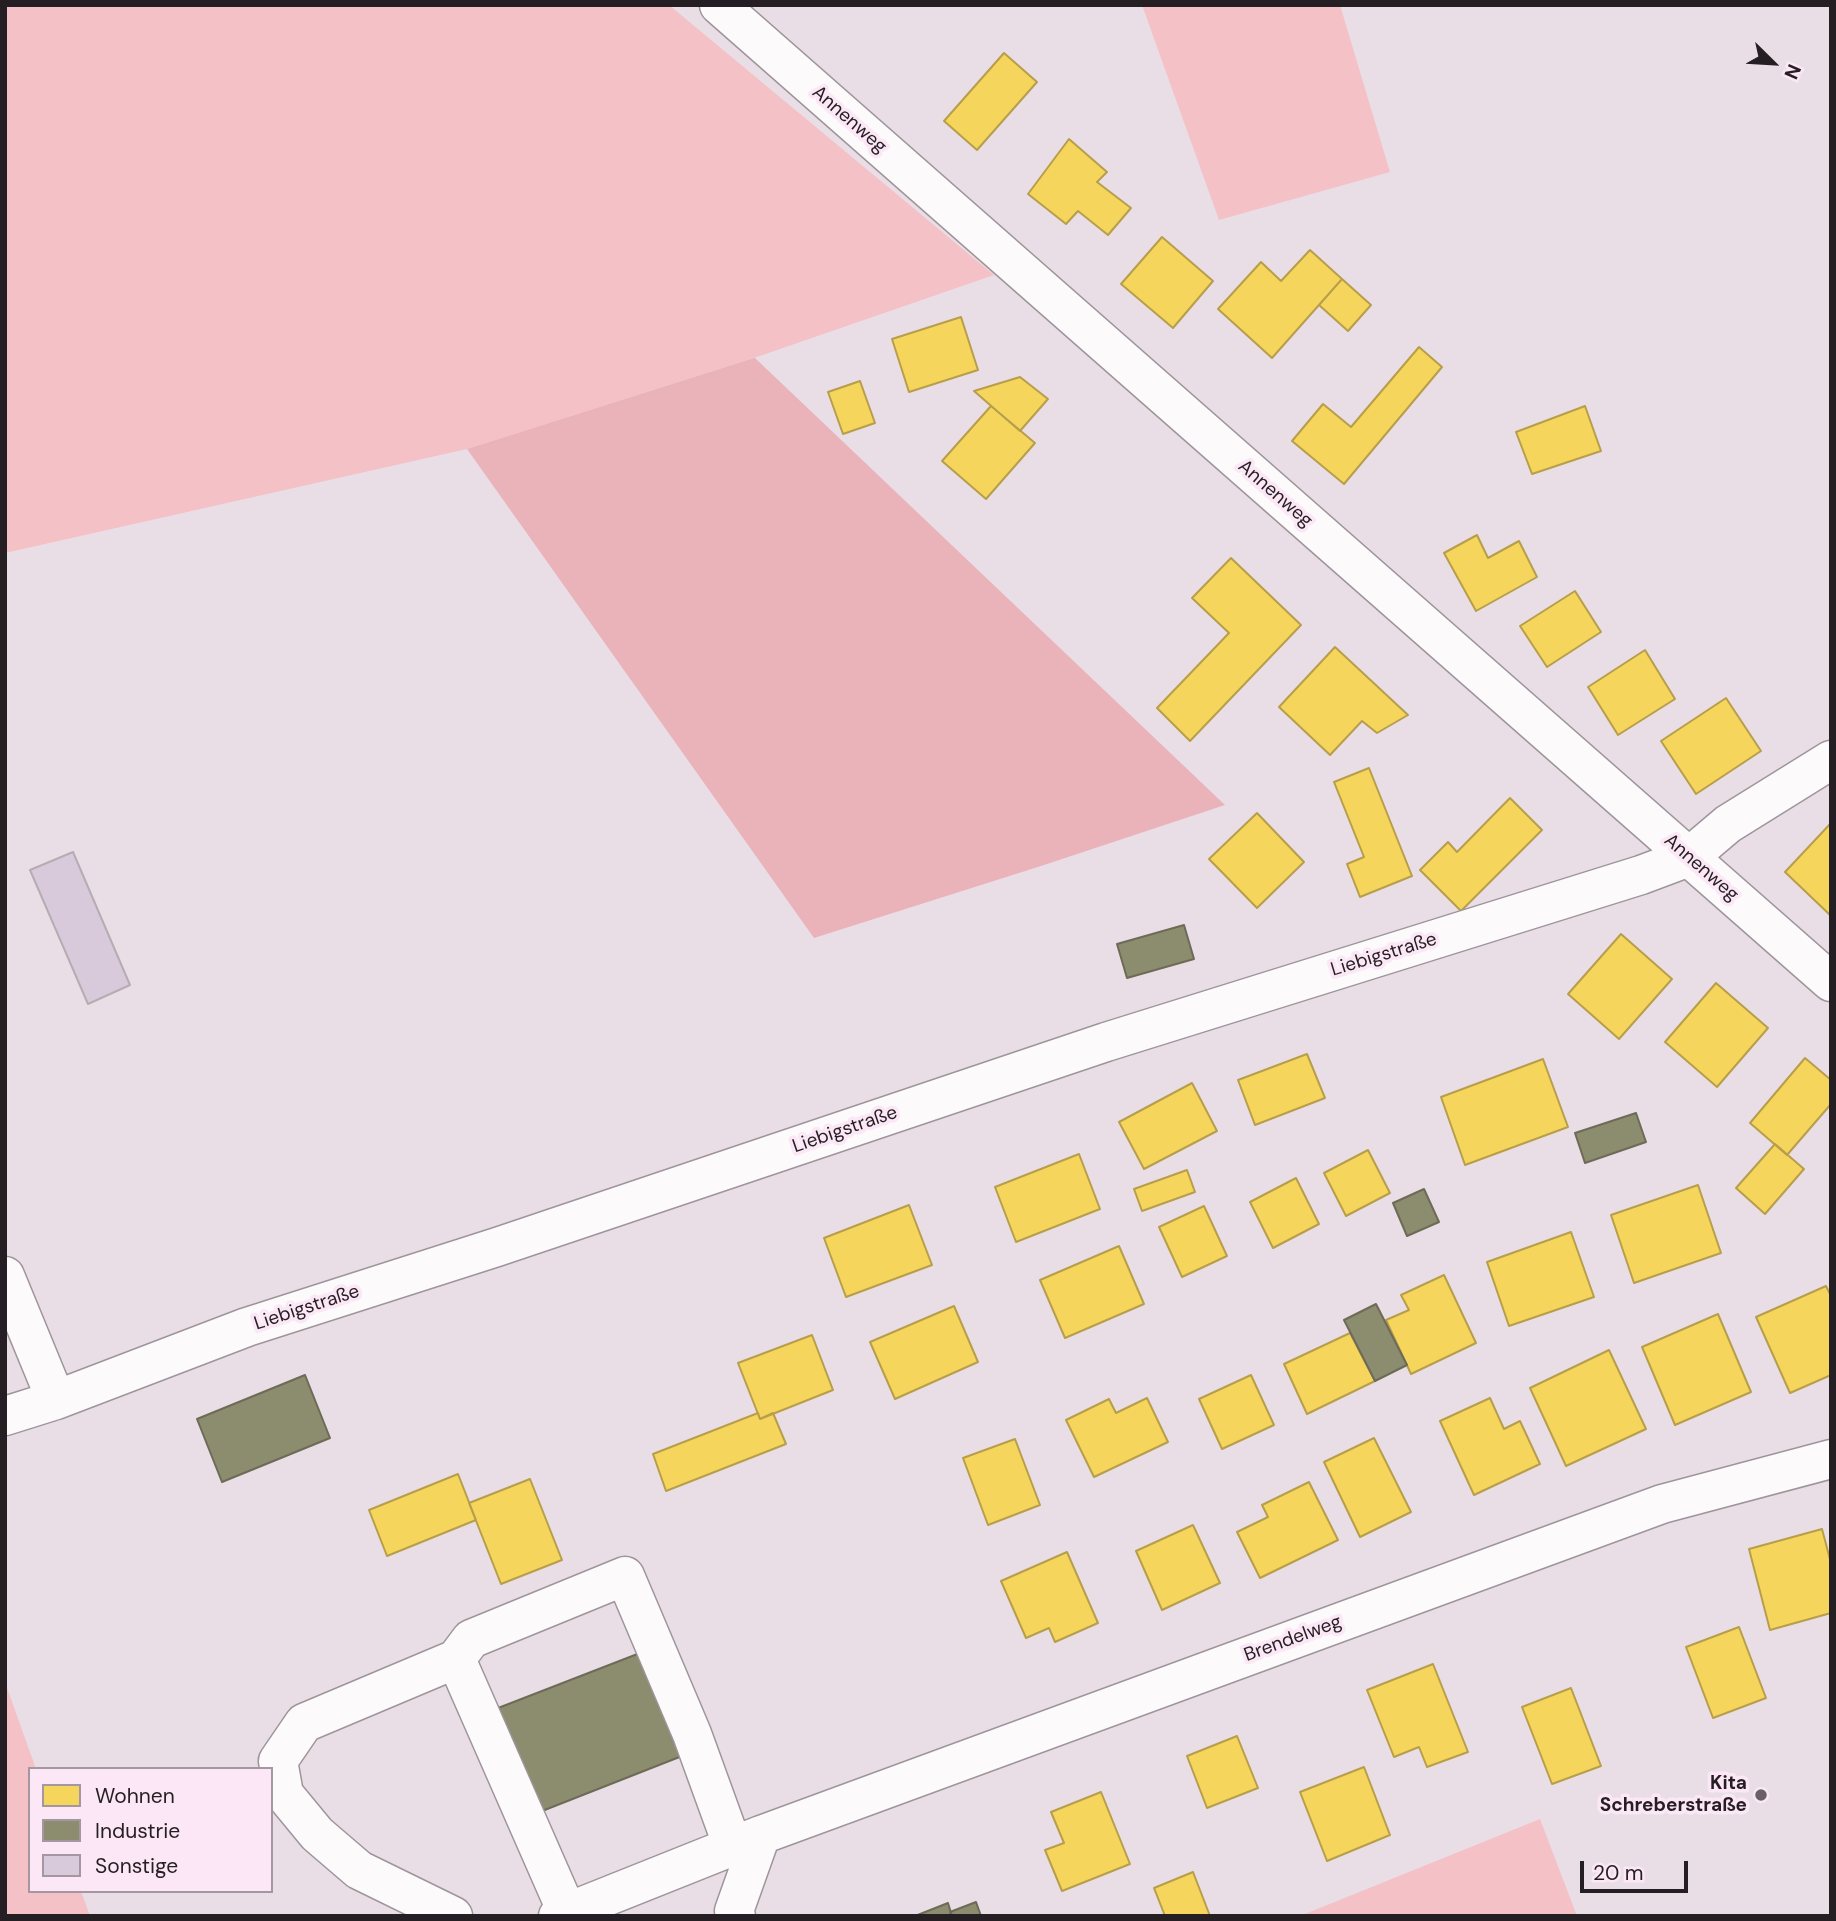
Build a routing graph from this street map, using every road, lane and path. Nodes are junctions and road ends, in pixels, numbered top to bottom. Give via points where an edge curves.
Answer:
1 (719, 5) edge
2 (1831, 760) edge
3 (1689, 857) junction
4 (1831, 982) edge
5 (5, 1276) edge
6 (56, 1400) junction
7 (5, 1416) edge
8 (1831, 1459) edge
9 (456, 1659) junction
10 (747, 1841) junction
11 (562, 1914) edge
12 (453, 1916) edge
13 (736, 1916) edge

1 - 3 street, Annenweg
2 - 3 street via 1728,824
3 - 4 street, Annenweg
3 - 6 street, Liebigstraße via 1106,1042 247,1327
5 - 6 street
6 - 7 street, Liebigstraße
8 - 10 street, Brendelweg via 1662,1504
9 - 10 street via 471,1639 625,1576 692,1734
9 - 11 street
9 - 12 street via 304,1723 278,1761 284,1794 317,1834 359,1870
10 - 11 street, Brendelweg
10 - 13 street

